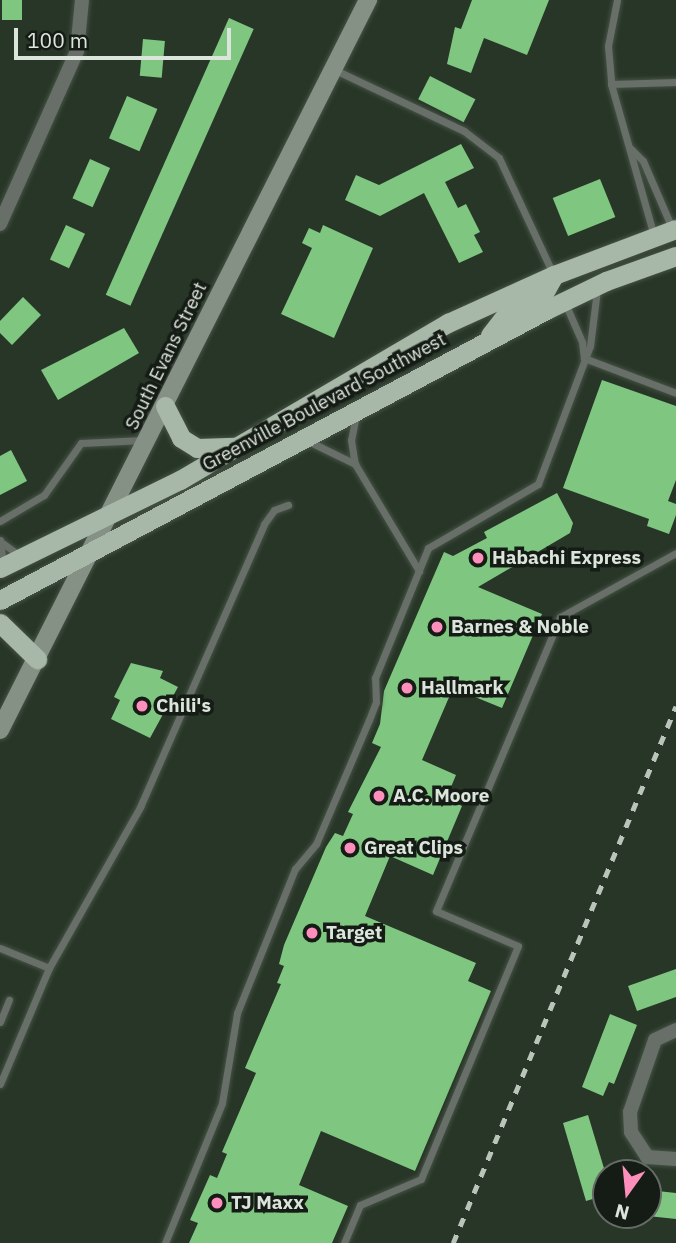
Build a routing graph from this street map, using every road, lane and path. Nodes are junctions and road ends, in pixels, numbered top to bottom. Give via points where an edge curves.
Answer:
1 (82, 0) edge
2 (368, 0) edge
3 (617, 0) edge
4 (332, 69) junction
5 (676, 82) edge
6 (611, 84) junction
7 (631, 149) junction
8 (0, 224) edge
9 (674, 229) edge
10 (646, 239) junction
11 (676, 256) edge
12 (554, 275) junction
13 (598, 285) junction
14 (564, 302) junction
15 (482, 344) junction
16 (584, 359) junction
17 (676, 393) edge
18 (164, 406) junction
19 (357, 409) junction
20 (302, 438) junction
21 (148, 440) junction
22 (240, 447) junction
23 (355, 464) junction
24 (288, 505) dead end
25 (109, 514) junction
26 (0, 522) edge
27 (1, 541) edge
28 (92, 549) junction
29 (676, 553) edge
30 (8, 564) edge
31 (419, 571) junction
32 (0, 600) edge
33 (0, 623) edge
34 (37, 659) junction
35 (0, 730) edge
36 (0, 948) edge
37 (49, 968) junction
38 (9, 1000) dead end
39 (0, 1022) edge
40 (676, 1030) edge
41 (0, 1084) edge
42 (676, 1159) edge
43 (165, 1243) edge
44 (344, 1243) edge

1 - 8 street via 78,51
2 - 4 main road, South Evans Street
3 - 6 lane via 608,46
4 - 12 lane via 464,131 499,158
4 - 18 main road, South Evans Street
5 - 6 lane
6 - 7 lane
7 - 9 lane via 643,161
7 - 10 lane
9 - 10 highway, Greenville Boulevard Southwest
10 - 12 highway, Greenville Boulevard Southwest
10 - 14 highway via 567,288
11 - 13 highway, Greenville Boulevard Southwest
12 - 15 highway via 548,290 508,312
12 - 22 highway, Greenville Boulevard Southwest via 448,323
13 - 14 highway, Greenville Boulevard Southwest
13 - 16 lane via 592,303 592,338
14 - 15 highway, Greenville Boulevard Southwest
14 - 16 lane via 582,342
15 - 19 highway, Greenville Boulevard Southwest
16 - 17 lane
16 - 31 lane via 538,484 428,548
18 - 21 main road, South Evans Street
18 - 22 highway via 181,438 197,448
19 - 20 highway, Greenville Boulevard Southwest
19 - 23 lane via 351,440
20 - 23 lane
20 - 28 highway, Greenville Boulevard Southwest
21 - 25 main road, South Evans Street
21 - 26 lane via 81,443 44,495
22 - 25 highway, Greenville Boulevard Southwest
23 - 31 lane
24 - 37 lane via 274,510 264,524 140,807
25 - 28 main road, South Evans Street
25 - 30 highway, Greenville Boulevard Southwest
27 - 30 lane
27 - 30 lane
28 - 32 highway, Greenville Boulevard Southwest
28 - 34 main road, South Evans Street
29 - 44 lane via 560,617 436,911 518,946 421,1179 360,1205
31 - 43 lane via 375,678 376,702 369,720 316,844 295,869 237,1013 222,1103
33 - 34 highway
34 - 35 main road, South Evans Street
36 - 37 lane
37 - 41 lane
38 - 39 lane
40 - 42 street via 655,1040 630,1112 631,1132 647,1157

